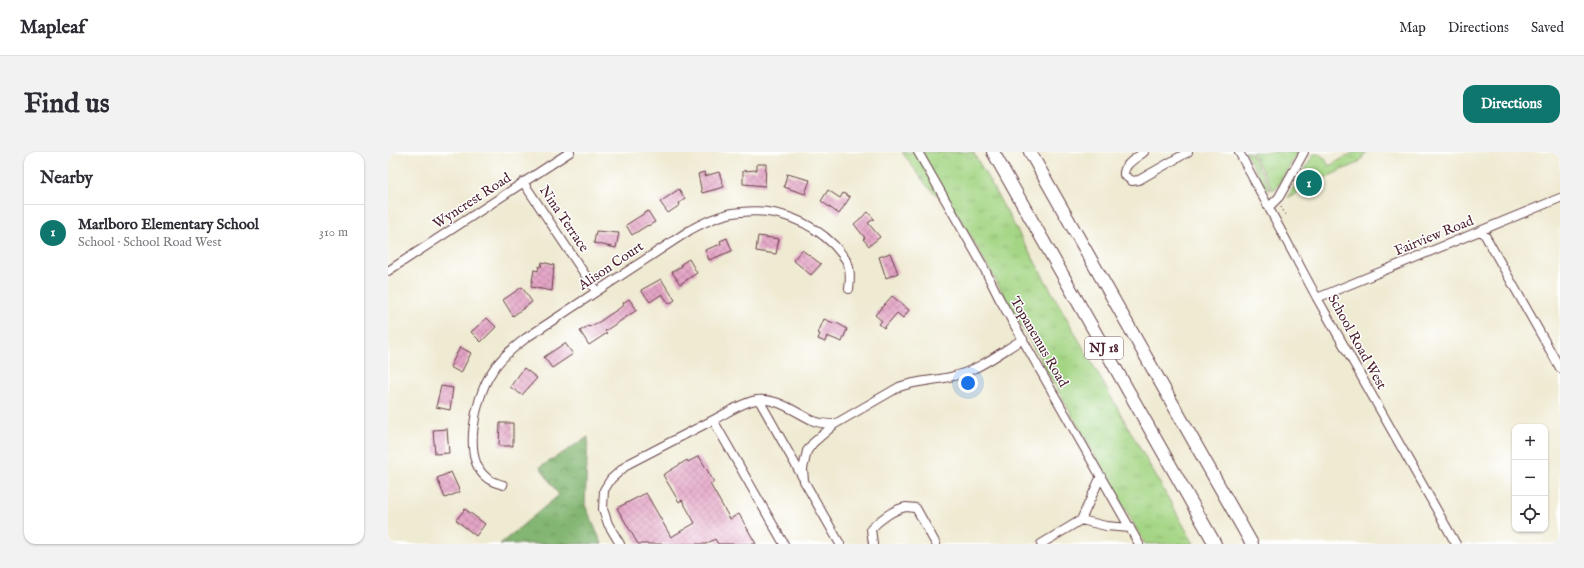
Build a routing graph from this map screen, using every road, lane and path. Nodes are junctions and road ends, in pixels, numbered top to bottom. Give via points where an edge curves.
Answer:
1 (570, 152) edge
2 (918, 152) edge
3 (993, 152) edge
4 (1030, 152) edge
5 (1144, 152) edge
6 (1188, 152) edge
7 (1239, 152) edge
8 (1304, 152) edge
9 (523, 182) junction
10 (1560, 198) edge
11 (1269, 207) junction
12 (1482, 230) junction
13 (388, 271) edge
14 (849, 289) dead end
15 (596, 291) junction
16 (1317, 298) junction
17 (1023, 340) junction
18 (1560, 368) edge
19 (759, 400) junction
20 (713, 420) junction
21 (835, 424) junction
22 (1101, 476) junction
23 (804, 481) junction
24 (503, 485) dead end
25 (1082, 520) junction
26 (1130, 528) junction
27 (620, 544) edge
28 (784, 544) edge
29 (840, 544) edge
30 (873, 544) edge
31 (936, 544) edge
32 (1041, 544) edge
33 (1139, 544) edge
34 (1215, 544) edge
35 (1252, 544) edge
36 (1456, 544) edge

1 - 9 street, Wyncrest Road
2 - 17 street, Topanemus Road
3 - 34 highway, NJ 18
4 - 35 highway, NJ 18
5 - 6 street via 1126,165 1124,175 1132,181 1139,180
7 - 11 street, School Road West
8 - 11 street via 1279,197
9 - 13 street, Wyncrest Road
9 - 15 street, Nina Terrace
10 - 12 street, Fairview Road
11 - 16 street, School Road West
12 - 16 street, Fairview Road
12 - 18 street
14 - 15 street, Alison Court via 848,264 841,252 826,237 795,219 756,211 730,213 703,222
15 - 24 street, Alison Court via 512,348 496,366 483,387 473,422 476,462 487,478
16 - 36 street, School Road West
17 - 21 street via 972,370 899,387
17 - 22 street, Topanemus Road
19 - 20 street
19 - 21 street via 780,404 815,422
19 - 23 street
20 - 27 street via 628,464 610,479 604,490 603,509 608,524
20 - 28 street
21 - 23 street via 807,451 803,469
22 - 25 street
22 - 26 street, Topanemus Road
23 - 29 street
25 - 26 street
25 - 32 street
26 - 33 street, Topanemus Road
30 - 31 street via 871,529 878,521 906,507 916,508

